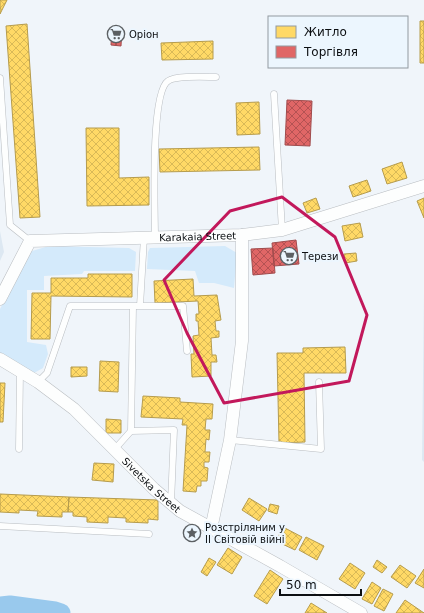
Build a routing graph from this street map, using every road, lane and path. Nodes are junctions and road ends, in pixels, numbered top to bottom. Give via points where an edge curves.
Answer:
1 (216, 77) dead end
2 (0, 78) edge
3 (274, 94) dead end
4 (424, 186) edge
5 (282, 230) junction
6 (242, 235) junction
7 (150, 237) junction
8 (30, 241) junction
9 (0, 299) edge
10 (136, 306) junction
11 (187, 351) dead end
12 (0, 360) edge
13 (20, 371) junction
14 (38, 382) junction
15 (319, 382) dead end
16 (131, 431) junction
17 (230, 440) junction
18 (19, 449) dead end
19 (114, 450) junction
20 (171, 503) junction
21 (0, 526) edge
22 (211, 529) junction
23 (149, 534) dead end
24 (361, 613) edge

1 - 7 lane via 172,79 163,86 155,130
2 - 8 lane via 10,225
3 - 5 lane
4 - 5 street, Karakaia Street
5 - 6 street, Karakaia Street
6 - 7 street, Karakaia Street
6 - 17 street via 242,341
7 - 8 street, Karakaia Street
7 - 10 lane
8 - 9 street
10 - 11 lane via 184,306
10 - 14 lane via 70,306 47,373
10 - 16 lane
12 - 13 street, Sivetska Street
13 - 14 street, Sivetska Street
13 - 18 lane
14 - 19 street, Sivetska Street via 74,409
15 - 17 lane via 321,449
16 - 19 lane
16 - 20 lane via 174,430
17 - 22 street
19 - 20 street, Sivetska Street
20 - 22 street, Sivetska Street
21 - 23 lane
22 - 24 street, Sivetska Street

